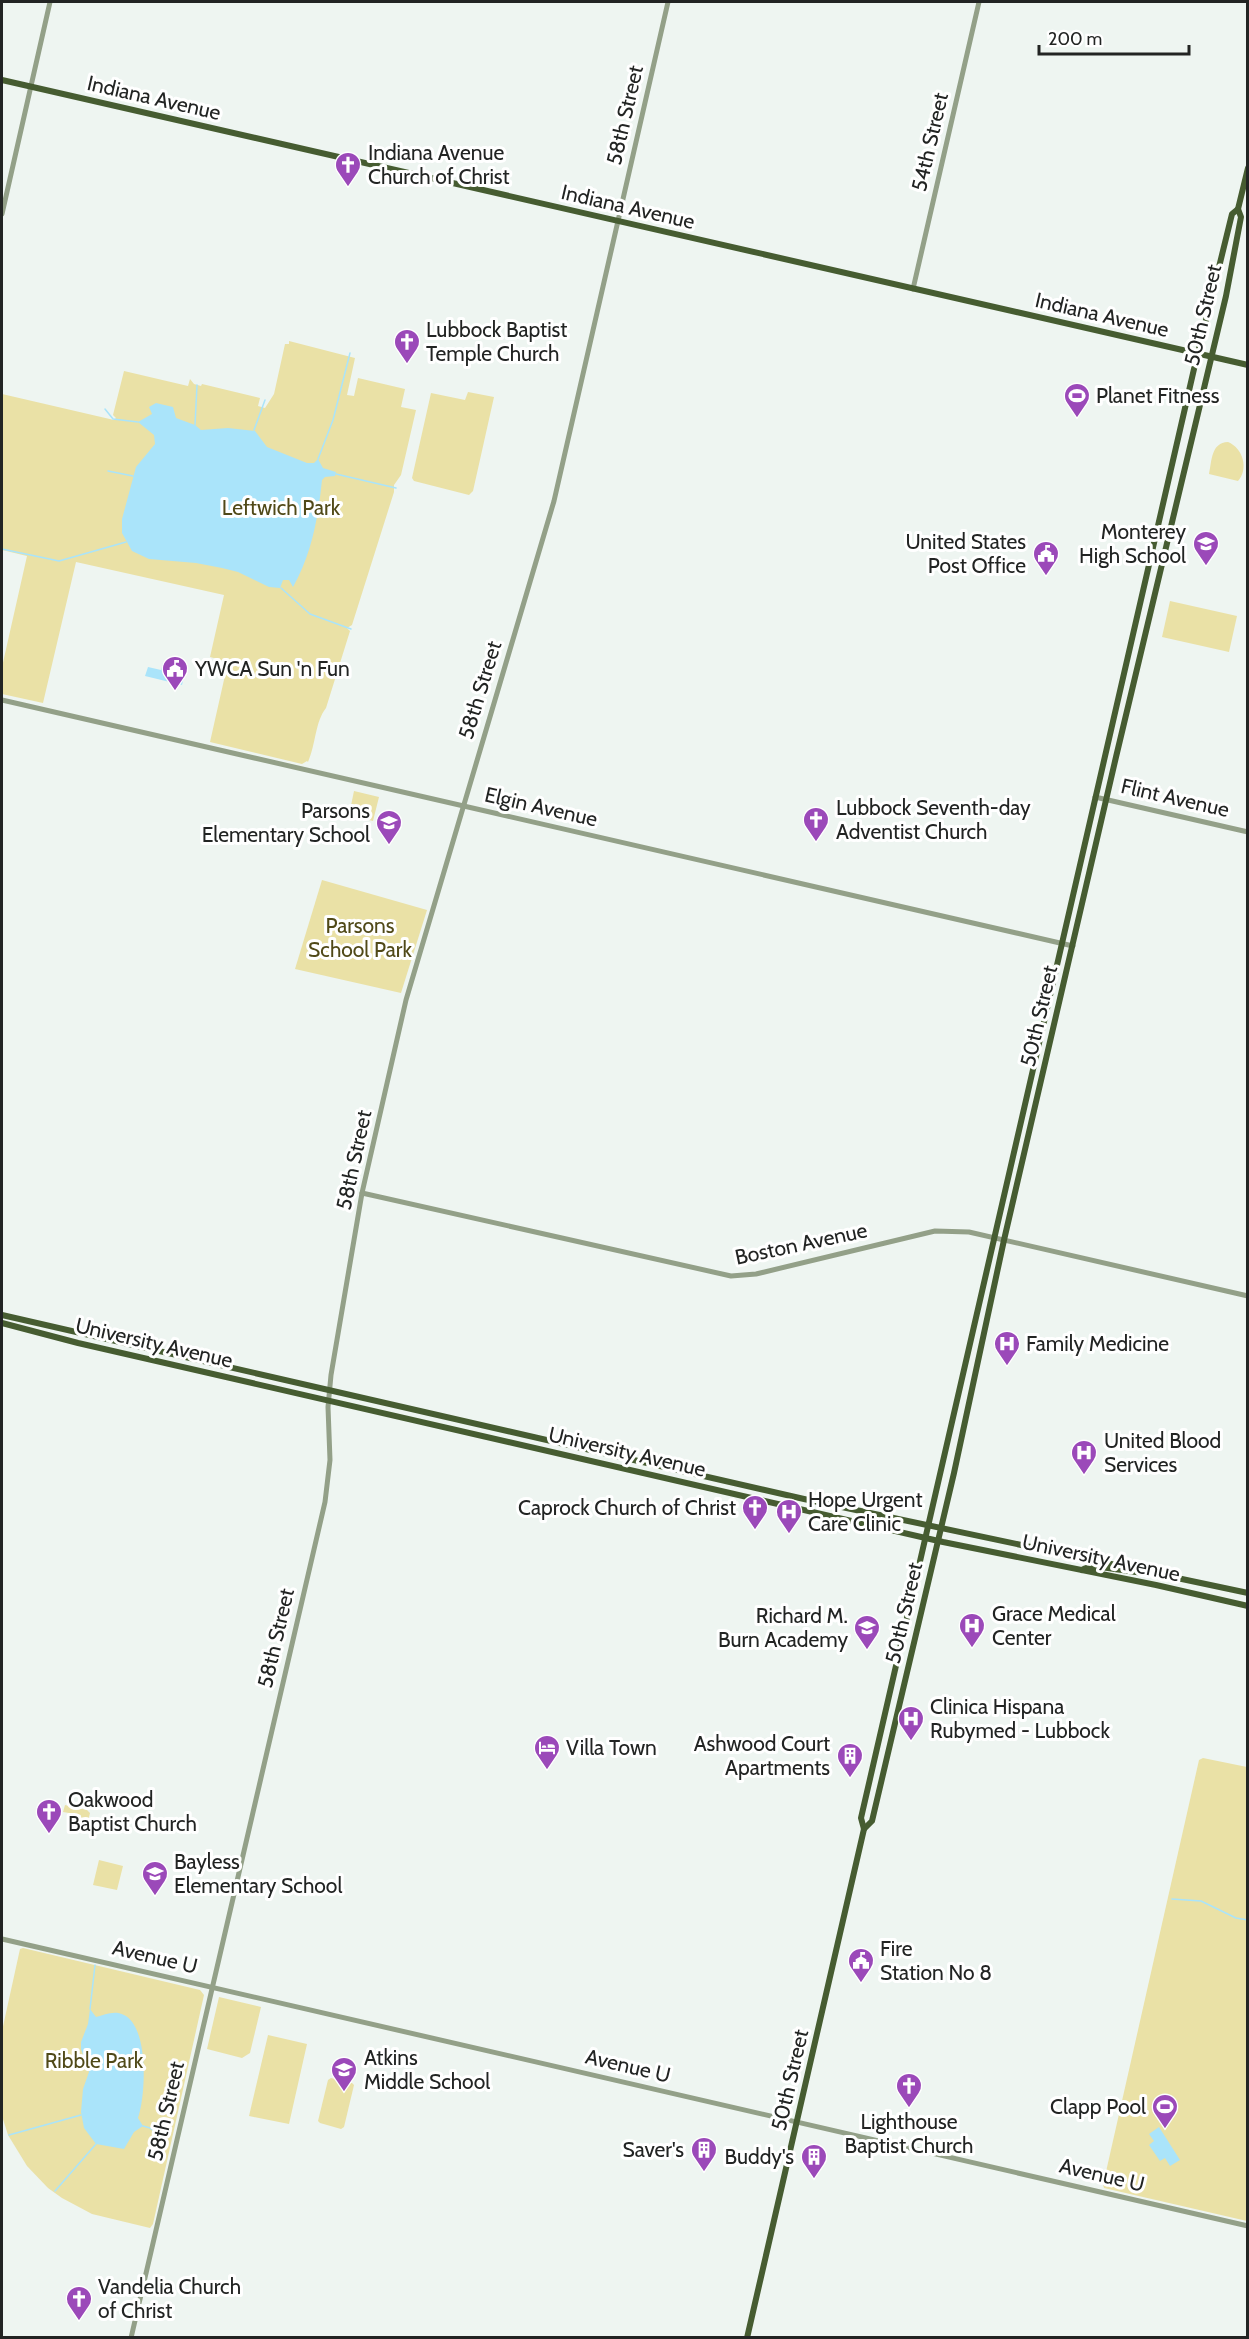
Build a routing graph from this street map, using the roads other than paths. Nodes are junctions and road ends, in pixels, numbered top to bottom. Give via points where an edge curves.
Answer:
1 (50, 2) edge
2 (668, 2) edge
3 (979, 2) edge
4 (2, 80) edge
5 (31, 86) junction
6 (1248, 168) edge
7 (1238, 209) junction
8 (2, 214) edge
9 (618, 222) junction
10 (913, 289) junction
11 (1198, 354) junction
12 (1212, 357) junction
13 (1248, 365) edge
14 (2, 700) edge
15 (1095, 797) junction
16 (1106, 799) junction
17 (463, 806) junction
18 (1248, 832) edge
19 (1062, 943) junction
20 (1073, 946) junction
21 (362, 1193) junction
22 (993, 1238) junction
23 (1004, 1240) junction
24 (1248, 1296) edge
25 (2, 1314) edge
26 (2, 1323) edge
27 (330, 1391) junction
28 (329, 1400) junction
29 (927, 1527) junction
30 (941, 1530) junction
31 (924, 1538) junction
32 (938, 1541) junction
33 (1028, 1548) junction
34 (1025, 1559) junction
35 (1082, 1570) junction
36 (1159, 1573) junction
37 (1248, 1593) edge
38 (1248, 1606) edge
39 (864, 1829) junction
40 (2, 1939) edge
41 (211, 1987) junction
42 (797, 2122) junction
43 (1248, 2226) edge
44 (131, 2337) edge
45 (747, 2337) edge

1 - 5 street
2 - 9 street, 58th Street
3 - 10 street, 54th Street
4 - 5 main road, Indiana Avenue
5 - 8 street
5 - 9 main road, Indiana Avenue
6 - 7 main road, 50th Street
7 - 11 main road, 50th Street via 1232,214
7 - 12 main road, 50th Street via 1241,217
9 - 10 main road, Indiana Avenue
9 - 17 street, 58th Street via 554,501
10 - 11 main road, Indiana Avenue
11 - 12 main road, Indiana Avenue
11 - 15 main road, 50th Street
12 - 13 main road, Indiana Avenue
12 - 16 main road, 50th Street
14 - 17 street, Elgin Avenue
15 - 16 street, Flint Avenue
15 - 19 main road, 50th Street
16 - 18 street, Flint Avenue
16 - 20 main road, 50th Street
17 - 19 street, Elgin Avenue
17 - 21 street, 58th Street via 406,1000
19 - 20 street, Elgin Avenue
19 - 22 main road, 50th Street
20 - 23 main road, 50th Street
21 - 22 street, Boston Avenue via 730,1276 756,1274 935,1231 969,1232
21 - 27 street, 58th Street
22 - 23 street, Boston Avenue
22 - 29 main road, 50th Street
23 - 24 street, Boston Avenue
23 - 30 main road, 50th Street
25 - 27 main road, University Avenue
26 - 28 main road, University Avenue
27 - 28 street, 58th Street
27 - 29 main road, University Avenue
28 - 31 main road, University Avenue
28 - 41 street, 58th Street via 329,1482
29 - 30 main road, University Avenue
29 - 31 main road, 50th Street
30 - 32 main road, 50th Street
30 - 33 main road, University Avenue
31 - 32 main road, University Avenue
31 - 39 main road, 50th Street via 861,1818
32 - 34 main road, University Avenue
32 - 39 main road, 50th Street via 872,1821
33 - 34 main road
33 - 36 main road, University Avenue
34 - 35 main road, University Avenue
35 - 36 main road via 1090,1566
35 - 38 main road, University Avenue
36 - 37 main road, University Avenue
39 - 42 main road, 50th Street
40 - 41 street, Avenue U
41 - 42 street, Avenue U
41 - 44 street, 58th Street
42 - 43 street, Avenue U
42 - 45 main road, 50th Street

